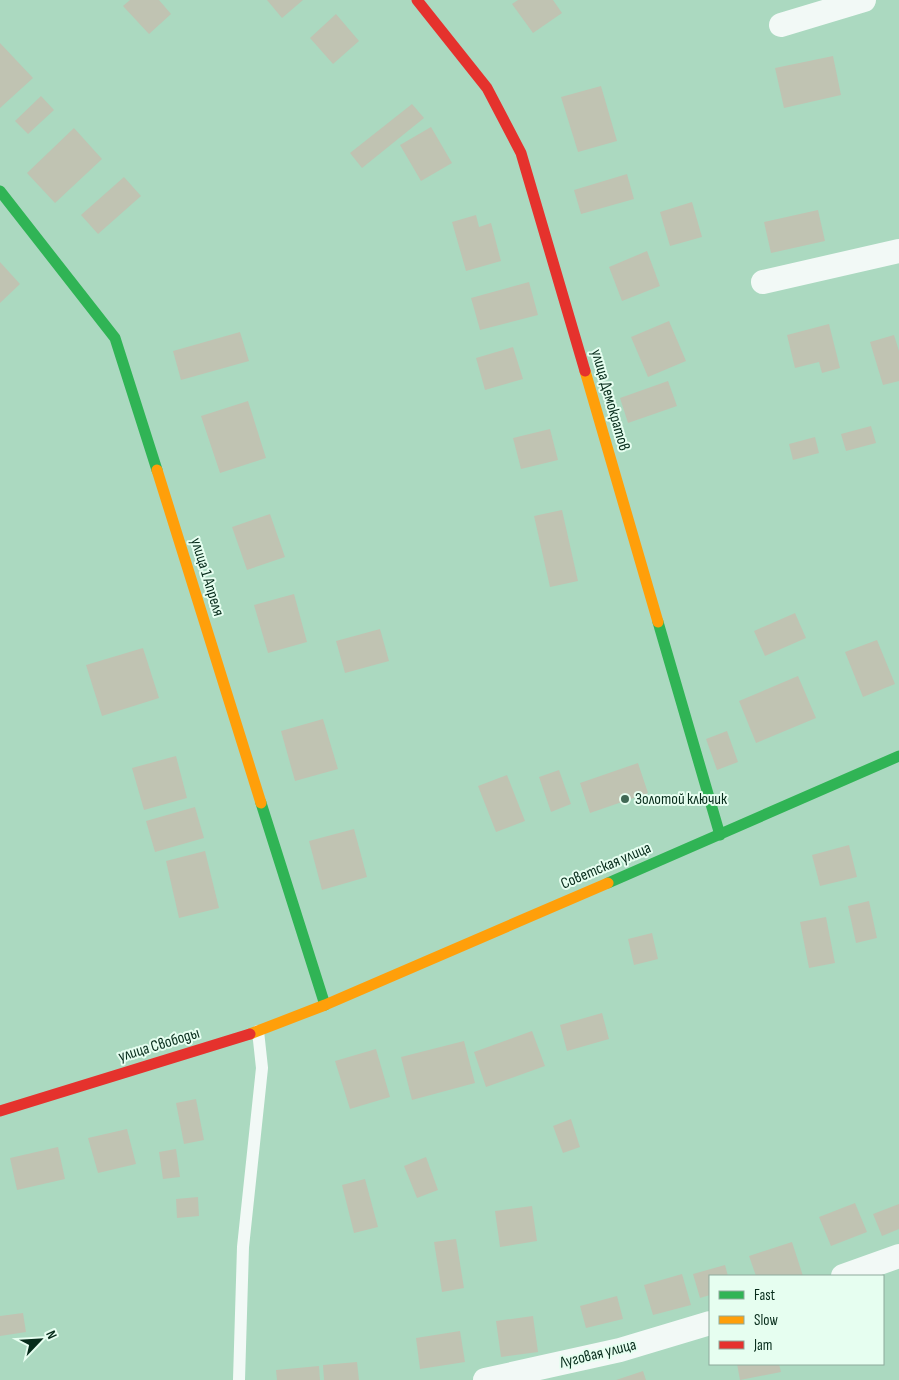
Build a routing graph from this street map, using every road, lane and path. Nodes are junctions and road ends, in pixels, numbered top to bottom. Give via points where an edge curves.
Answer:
1 (417, 0) edge
2 (864, 0) edge
3 (780, 25) dead end
4 (0, 191) edge
5 (899, 251) edge
6 (763, 282) dead end
7 (899, 756) edge
8 (720, 835) junction
9 (325, 1004) junction
10 (258, 1031) junction
11 (0, 1111) edge
12 (899, 1256) edge
13 (846, 1275) edge
14 (709, 1323) edge
15 (239, 1380) edge
16 (485, 1380) edge

1 - 8 street, улица Демократов via 487,88 521,153
2 - 3 street
4 - 9 street, улица 1 Апреля via 115,338
5 - 6 street
7 - 8 street, Советская улица
8 - 9 street, Советская улица
9 - 10 street, улица Свободы
10 - 11 street, улица Свободы
10 - 15 lane via 262,1068 244,1247
12 - 13 street
14 - 16 street, Луговая улица via 620,1350

